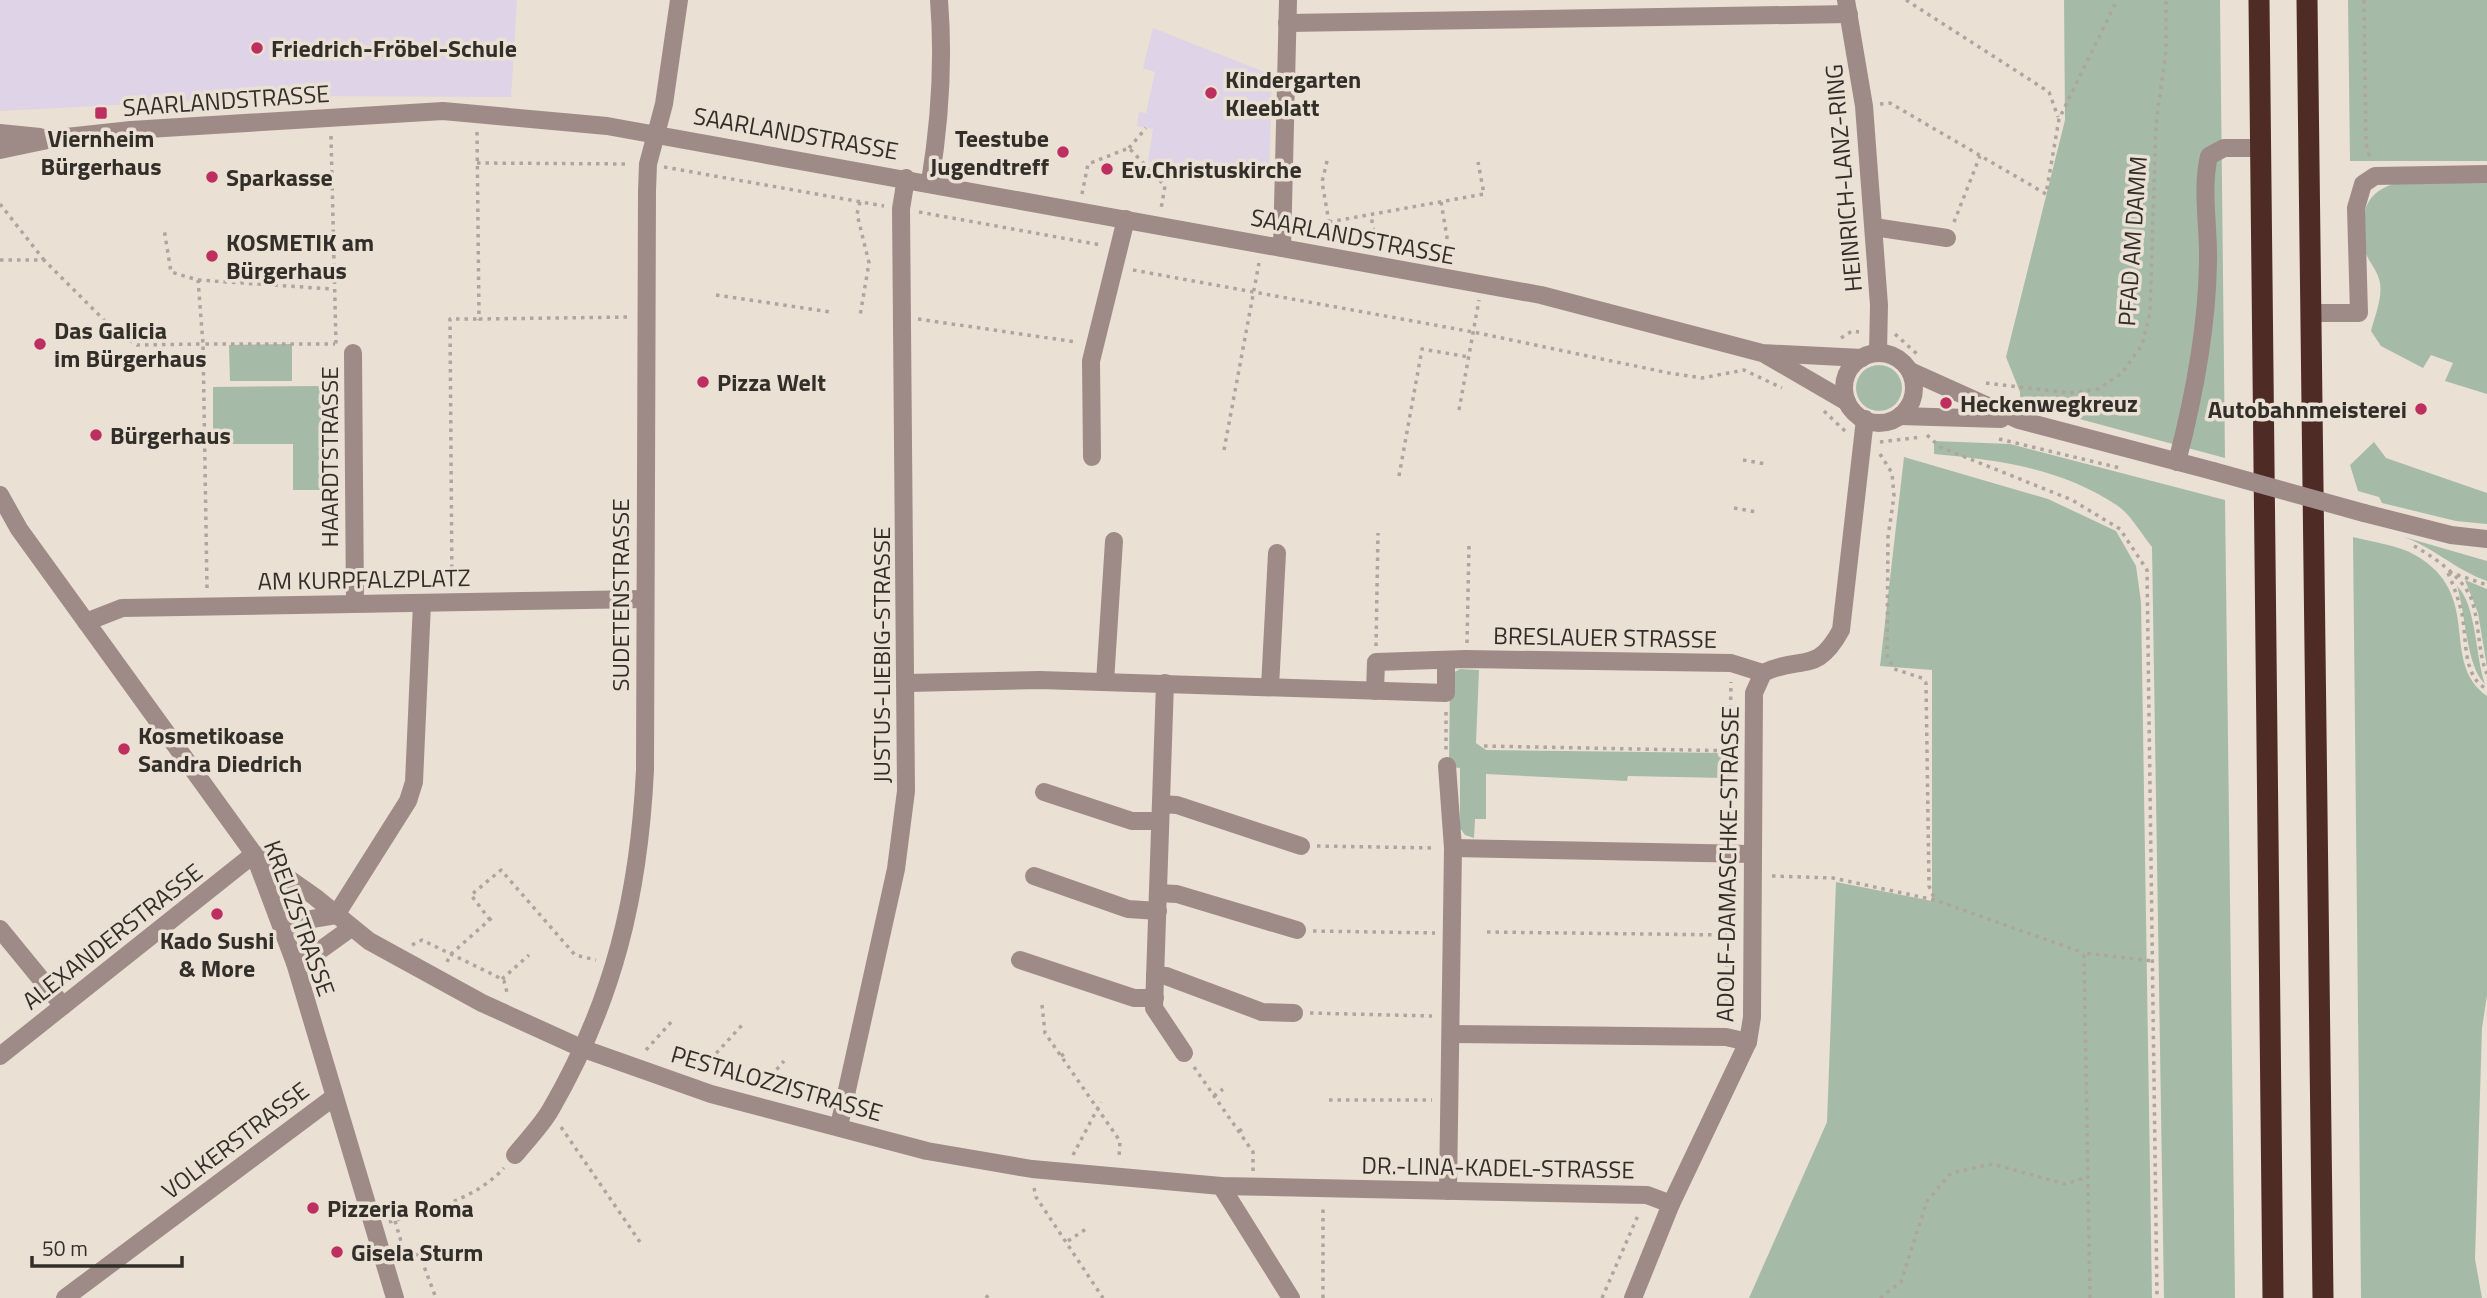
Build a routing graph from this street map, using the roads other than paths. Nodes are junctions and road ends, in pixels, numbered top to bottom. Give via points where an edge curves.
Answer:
1 (679, 0) edge
2 (939, 0) edge
3 (1288, 0) edge
4 (2259, 0) edge
5 (2306, 0) edge
6 (1847, 7) edge
7 (1287, 23) junction
8 (0, 133) edge
9 (656, 133) junction
10 (57, 138) junction
11 (2261, 148) junction
12 (0, 150) edge
13 (2487, 174) edge
14 (906, 178) junction
15 (930, 182) junction
16 (1126, 219) junction
17 (1874, 228) junction
18 (1947, 238) road end
19 (1282, 248) junction
20 (2310, 313) junction
21 (353, 353) road end
22 (1762, 353) junction
23 (1870, 355) junction
24 (1910, 371) junction
25 (1847, 402) junction
26 (1900, 416) junction
27 (1865, 419) junction
28 (2018, 420) junction
29 (1092, 457) dead end
30 (2178, 462) junction
31 (0, 495) edge
32 (2451, 535) junction
33 (2487, 539) edge
34 (1114, 541) dead end
35 (2487, 550) edge
36 (1277, 552) dead end
37 (645, 598) junction
38 (355, 603) junction
39 (422, 603) junction
40 (86, 622) junction
41 (1446, 662) junction
42 (1763, 673) junction
43 (1105, 682) junction
44 (907, 683) junction
45 (1165, 683) junction
46 (1270, 687) junction
47 (1375, 691) junction
48 (1447, 766) road end
49 (1044, 792) dead end
50 (1161, 813) junction
51 (1301, 846) road end
52 (1453, 848) junction
53 (1752, 854) junction
54 (254, 855) junction
55 (1034, 876) dead end
56 (1158, 902) junction
57 (336, 915) junction
58 (282, 928) junction
59 (351, 928) junction
60 (0, 929) edge
61 (1297, 930) road end
62 (1020, 960) dead end
63 (295, 963) junction
64 (1155, 975) junction
65 (1154, 1003) junction
66 (63, 1006) junction
67 (1294, 1013) road end
68 (1451, 1025) junction
69 (1748, 1042) junction
70 (581, 1048) junction
71 (1184, 1053) road end
72 (0, 1056) edge
73 (334, 1097) junction
74 (839, 1126) junction
75 (515, 1155) road end
76 (1221, 1186) junction
77 (1322, 1188) joint
78 (1448, 1191) junction
79 (1671, 1204) junction
80 (65, 1298) edge
81 (395, 1298) edge
82 (1291, 1298) edge
83 (1633, 1298) edge
84 (2273, 1298) edge
85 (2323, 1298) edge

1 - 9 street, SUDETENSTRASSE
2 - 15 street via 943,50
3 - 7 street
4 - 11 highway
5 - 20 highway
6 - 7 street
6 - 17 street, HEINRICH-LANZ-RING via 1864,106
7 - 19 street
8 - 10 street, SAARLANDSTRASSE
9 - 10 street, SAARLANDSTRASSE via 477,112 331,117
9 - 14 street, SAARLANDSTRASSE
9 - 37 street, SUDETENSTRASSE via 648,164 644,317
10 - 12 street, SAARLANDSTRASSE
11 - 30 street via 2224,148 2209,156 2205,172 2208,262 2204,323
11 - 84 highway
13 - 20 street via 2375,176 2363,184 2356,208 2359,313
14 - 15 street, SAARLANDSTRASSE
14 - 44 street, JUSTUS-LIEBIG-STRASSE via 901,209
15 - 16 street, SAARLANDSTRASSE
16 - 19 street, SAARLANDSTRASSE
16 - 29 street via 1091,361
17 - 18 street
17 - 23 street, HEINRICH-LANZ-RING via 1879,305
19 - 22 street, SAARLANDSTRASSE via 1541,295
20 - 85 highway
21 - 38 street, HAARDTSTRASSE
22 - 23 street, SAARLANDSTRASSE
22 - 25 street, SAARLANDSTRASSE
23 - 24 street via 1896,358
23 - 25 street via 1846,377
24 - 26 street via 1913,395
24 - 28 street
25 - 27 street
26 - 27 street via 1882,422
26 - 28 street
27 - 42 street via 1841,630 1829,653
28 - 30 street
30 - 32 street, bridge
31 - 40 street, KREUZSTRASSE
32 - 33 street
32 - 35 street
34 - 43 street
36 - 46 street
37 - 39 street, AM KURPFALZPLATZ
37 - 70 street, SUDETENSTRASSE via 642,834 631,905 606,998
38 - 39 street, AM KURPFALZPLATZ
38 - 40 street, AM KURPFALZPLATZ via 122,608
39 - 57 street via 414,782 408,801
40 - 54 street, KREUZSTRASSE
41 - 42 street, BRESLAUER STRASSE via 1731,663
41 - 47 street, BRESLAUER STRASSE via 1376,662
41 - 47 street via 1446,692
42 - 53 street, ADOLF-DAMASCHKE-STRASSE via 1754,693
43 - 44 street
43 - 45 street
44 - 74 street, JUSTUS-LIEBIG-STRASSE via 906,791 896,869
45 - 46 street
45 - 50 street
46 - 47 street
48 - 52 street
49 - 50 street via 1132,821
50 - 51 street via 1177,805
50 - 56 street
52 - 53 street
52 - 68 street
53 - 69 street, ADOLF-DAMASCHKE-STRASSE
54 - 57 street, PESTALOZZISTRASSE
54 - 58 street, KREUZSTRASSE
54 - 66 street, ALEXANDERSTRASSE
55 - 56 street via 1128,909
56 - 61 street via 1177,894
56 - 64 street
57 - 58 street
57 - 59 street, PESTALOZZISTRASSE
58 - 63 street, KREUZSTRASSE
59 - 63 street
59 - 70 street, PESTALOZZISTRASSE via 438,980
60 - 66 street
62 - 65 street
63 - 73 street, KREUZSTRASSE
64 - 65 street
64 - 67 street via 1262,1012
65 - 71 street
66 - 72 street, ALEXANDERSTRASSE
68 - 69 street via 1726,1037
68 - 78 street
69 - 79 street, ADOLF-DAMASCHKE-STRASSE
70 - 74 street, PESTALOZZISTRASSE via 693,1087
70 - 75 street, SUDETENSTRASSE via 550,1111
73 - 80 street, VOLKERSTRASSE
73 - 81 street, KREUZSTRASSE
74 - 76 street, PESTALOZZISTRASSE via 927,1151 1031,1169
76 - 77 street, PESTALOZZISTRASSE
76 - 82 street
77 - 78 street, DR.-LINA-KADEL-STRASSE
78 - 79 street, DR.-LINA-KADEL-STRASSE via 1647,1195
79 - 83 street, ADOLF-DAMASCHKE-STRASSE

